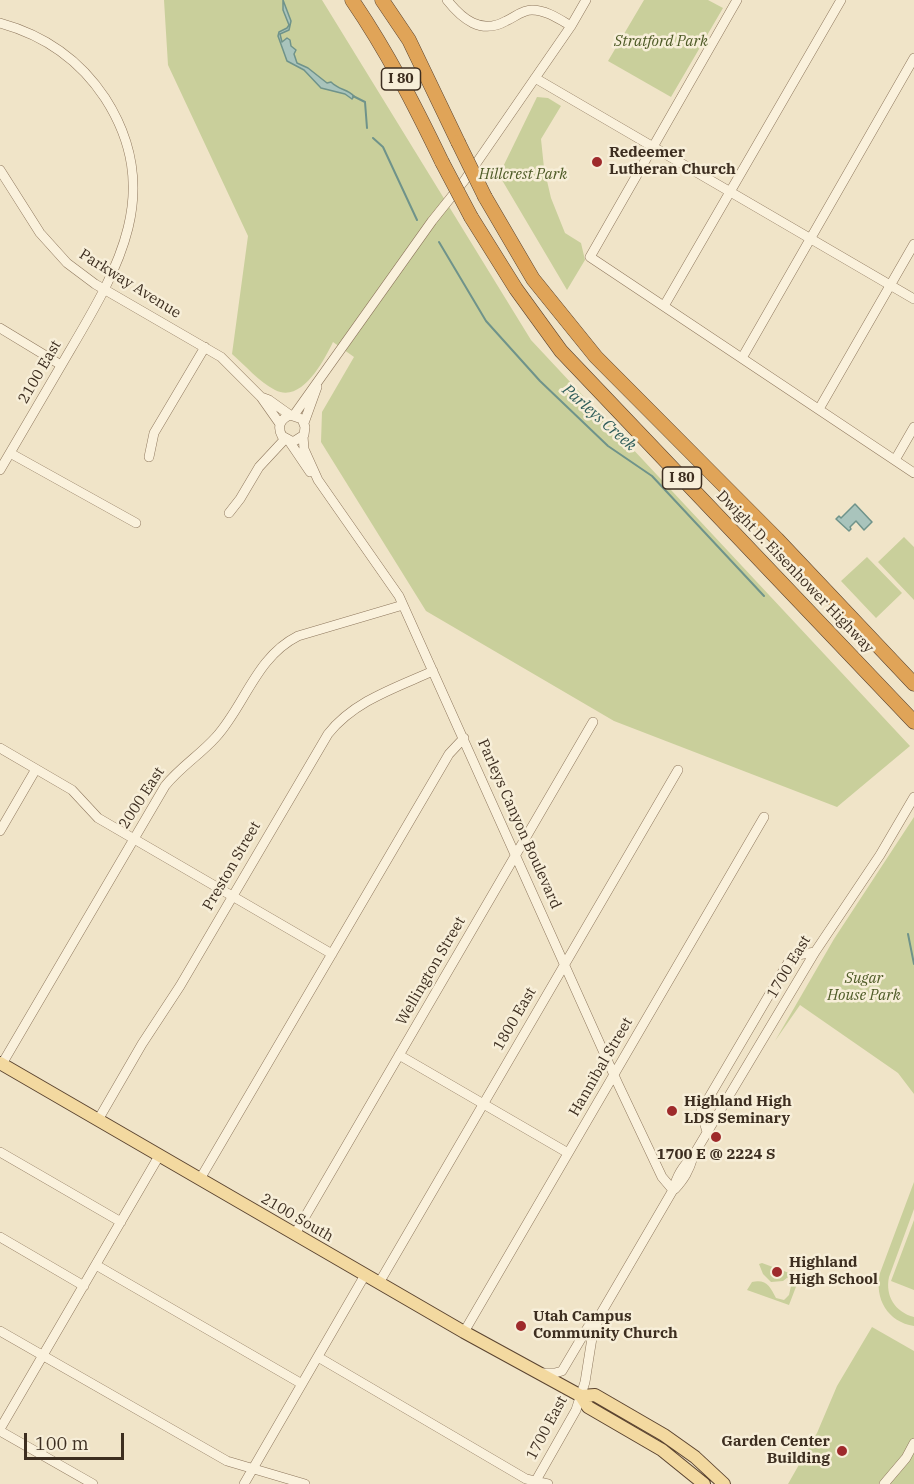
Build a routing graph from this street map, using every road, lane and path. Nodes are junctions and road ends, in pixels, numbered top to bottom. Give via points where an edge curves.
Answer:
1 (352, 0) edge
2 (382, 0) edge
3 (447, 0) edge
4 (586, 0) edge
5 (737, 0) edge
6 (841, 0) edge
7 (0, 22) edge
8 (571, 26) junction
9 (914, 58) edge
10 (535, 78) junction
11 (652, 148) junction
12 (0, 170) edge
13 (730, 192) junction
14 (810, 238) junction
15 (914, 244) edge
16 (890, 285) junction
17 (105, 290) junction
18 (914, 299) edge
19 (664, 306) junction
20 (0, 328) edge
21 (205, 347) junction
22 (742, 358) junction
23 (61, 365) junction
24 (318, 385) junction
25 (261, 397) junction
26 (819, 409) junction
27 (292, 415) junction
28 (304, 423) junction
29 (280, 424) junction
30 (914, 427) edge
31 (303, 436) junction
32 (287, 440) junction
33 (10, 453) junction
34 (149, 457) dead end
35 (895, 460) junction
36 (0, 470) edge
37 (914, 473) edge
38 (318, 480) junction
39 (230, 513) dead end
40 (136, 524) dead end
41 (403, 605) junction
42 (433, 670) junction
43 (914, 684) edge
44 (593, 722) dead end
45 (914, 722) edge
46 (464, 738) junction
47 (0, 748) edge
48 (36, 769) junction
49 (678, 771) dead end
50 (914, 797) edge
51 (764, 817) dead end
52 (0, 831) edge
53 (133, 838) junction
54 (516, 855) junction
55 (232, 896) junction
56 (815, 952) junction
57 (332, 954) junction
58 (565, 964) junction
59 (399, 1055) junction
60 (1, 1064) edge
61 (614, 1073) junction
62 (484, 1104) junction
63 (98, 1120) junction
64 (707, 1132) junction
65 (0, 1152) edge
66 (568, 1153) junction
67 (159, 1156) junction
68 (200, 1179) junction
69 (673, 1190) junction
70 (120, 1222) junction
71 (295, 1234) junction
72 (0, 1237) edge
73 (96, 1264) junction
74 (365, 1275) junction
75 (379, 1283) junction
76 (84, 1286) junction
77 (600, 1315) junction
78 (0, 1330) edge
79 (464, 1332) junction
80 (43, 1355) junction
81 (318, 1357) junction
82 (537, 1372) junction
83 (302, 1384) junction
84 (581, 1396) junction
85 (0, 1430) edge
86 (914, 1443) edge
87 (252, 1470) junction
88 (709, 1481) edge
89 (535, 1482) edge
90 (93, 1484) edge
91 (244, 1484) edge
92 (305, 1484) edge
93 (548, 1484) edge
94 (724, 1484) edge
95 (884, 1484) edge

1 - 45 highway, Dwight D. Eisenhower Highway / I 80, bridge via 407,90 471,217 561,351
2 - 43 highway, Dwight D. Eisenhower Highway / I 80, bridge via 409,40 485,197 533,279 596,357
3 - 8 street via 460,16 480,26 492,27 531,10 552,15
4 - 8 street
5 - 11 street
6 - 13 street
7 - 17 street, 2100 East via 59,49 94,82 123,134 132,171 132,207 124,245
8 - 10 street
9 - 14 street
10 - 11 street
10 - 24 street
11 - 13 street
11 - 19 street via 590,257
12 - 17 street, Parkway Avenue via 46,241 75,269
13 - 14 street
13 - 19 street
14 - 16 street
14 - 22 street
15 - 16 street
16 - 18 street
16 - 26 street
17 - 21 street, Parkway Avenue
17 - 23 street, 2100 East
19 - 22 street
20 - 23 street
21 - 25 street, Parkway Avenue via 227,362
21 - 34 street via 154,433
22 - 26 street
23 - 33 street, 2100 East
24 - 27 street
24 - 28 street
25 - 27 street
25 - 29 street
26 - 35 street
27 - 28 street
27 - 29 street
28 - 31 street
29 - 32 street via 280,432
30 - 35 street
31 - 32 street via 297,441
31 - 38 street, Parleys Canyon Boulevard via 304,449
32 - 38 street, Parleys Canyon Boulevard
32 - 39 street via 259,468
33 - 36 street, 2100 East
33 - 40 street
35 - 37 street
38 - 41 street, Parleys Canyon Boulevard
41 - 42 street, Parleys Canyon Boulevard
41 - 53 street, 2000 East via 308,633 283,645 251,682 216,738 165,786
42 - 46 street, Parleys Canyon Boulevard
42 - 55 street, Preston Street via 365,701 332,728
44 - 54 street, Wellington Street
46 - 54 street, Parleys Canyon Boulevard
46 - 57 street via 449,754
47 - 48 street
48 - 52 street
48 - 53 street via 75,793 98,818
49 - 58 street, 1800 East
50 - 56 street, 1700 East
51 - 61 street, Hannibal Street
53 - 55 street
53 - 60 street, 2000 East
54 - 58 street, Parleys Canyon Boulevard
54 - 59 street, Wellington Street
55 - 57 street
55 - 63 street, Preston Street
56 - 64 street, 1700 East
56 - 64 street via 792,956 701,1111
57 - 68 street
58 - 61 street, Parleys Canyon Boulevard
58 - 62 street, 1800 East
59 - 62 street
59 - 71 street, Wellington Street
60 - 63 main road, 2100 South
61 - 66 street, Hannibal Street
61 - 69 street, Parleys Canyon Boulevard via 662,1177
62 - 66 street
62 - 75 street, 1800 East
63 - 67 main road, 2100 South
64 - 69 street, 1700 East via 680,1170
65 - 70 street
66 - 79 street, Hannibal Street
67 - 68 main road, 2100 South
67 - 70 street
68 - 71 main road, 2100 South
69 - 77 street, 1700 East
70 - 73 street
71 - 74 main road, 2100 South
72 - 76 street
73 - 76 street
73 - 83 street
74 - 75 main road, 2100 South
74 - 81 street
75 - 79 main road, 2100 South
76 - 80 street
77 - 82 street via 588,1327 562,1371
77 - 84 street, 1700 East
78 - 80 street
79 - 82 main road, 2100 South
80 - 85 street
80 - 87 street via 227,1461
81 - 83 street
81 - 89 street
82 - 84 main road, 2100 South
83 - 87 street
84 - 88 main road, 2100 South via 588,1407
84 - 89 street, 1700 East
85 - 90 street
86 - 95 street
87 - 91 street
87 - 92 street
88 - 94 main road, 2100 South
89 - 93 street

